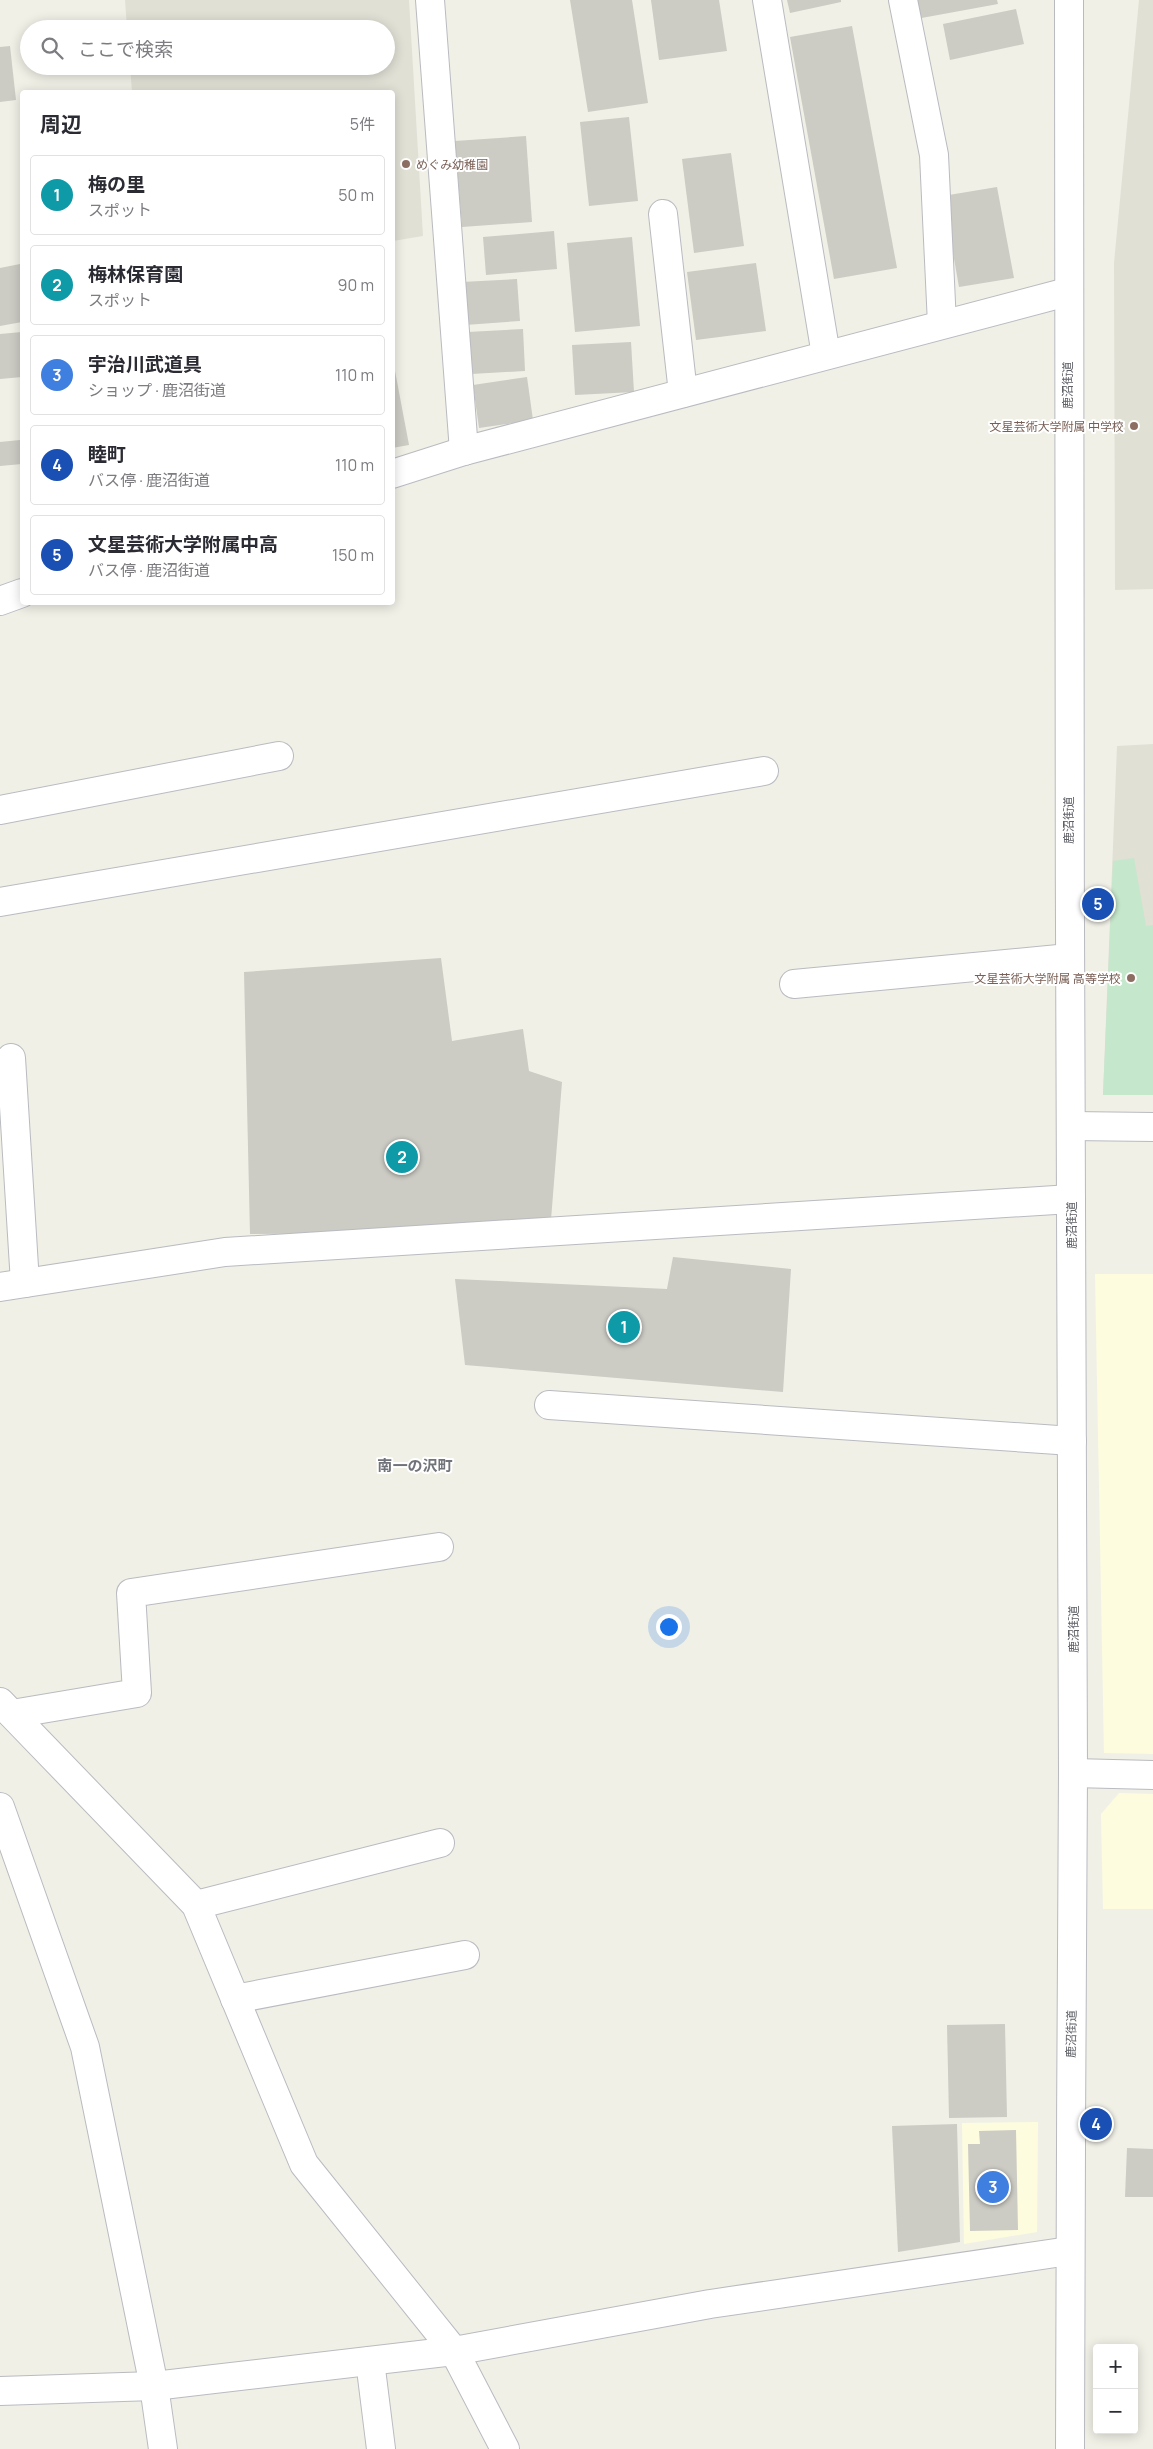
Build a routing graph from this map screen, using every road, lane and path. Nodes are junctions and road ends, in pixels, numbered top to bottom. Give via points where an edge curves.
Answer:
1 (430, 0) edge
2 (767, 0) edge
3 (903, 0) edge
4 (1069, 0) edge
5 (663, 214) dead end
6 (1067, 292) junction
7 (942, 324) junction
8 (826, 355) junction
9 (683, 393) junction
10 (464, 451) junction
11 (395, 473) edge
12 (20, 594) edge
13 (0, 601) edge
14 (279, 756) dead end
15 (764, 771) dead end
16 (0, 810) edge
17 (0, 902) edge
18 (1069, 958) junction
19 (794, 984) dead end
20 (11, 1058) dead end
21 (1070, 1126) junction
22 (1153, 1126) edge
23 (1071, 1199) junction
24 (12, 1285) edge
25 (550, 1405) dead end
26 (1072, 1441) junction
27 (439, 1547) dead end
28 (6, 1708) edge
29 (1073, 1774) junction
30 (1153, 1775) edge
31 (0, 1807) edge
32 (440, 1843) dead end
33 (196, 1905) junction
34 (465, 1955) dead end
35 (236, 1999) junction
36 (1069, 2251) junction
37 (454, 2351) junction
38 (370, 2361) junction
39 (154, 2386) junction
40 (0, 2391) edge
41 (163, 2449) edge
42 (381, 2449) edge
43 (505, 2449) edge
44 (1070, 2449) edge

1 - 10 street
2 - 8 street
3 - 7 street via 934,155
4 - 6 street, 鹿沼街道
5 - 9 street
6 - 7 street
6 - 18 street, 鹿沼街道
7 - 8 street
8 - 9 street
9 - 10 street
10 - 11 street
12 - 13 street
14 - 16 street
15 - 17 street
18 - 19 street
18 - 21 street, 鹿沼街道
20 - 24 street
21 - 22 street
21 - 23 street, 鹿沼街道
23 - 24 street via 225,1252
23 - 26 street, 鹿沼街道
25 - 26 street
26 - 29 street, 鹿沼街道
27 - 28 street via 131,1593 136,1693
28 - 33 street
29 - 30 street
29 - 36 street, 鹿沼街道
31 - 39 street via 85,2047
32 - 33 street
33 - 35 street
34 - 35 street
35 - 37 street via 304,2164
36 - 37 street via 710,2304
36 - 44 street, 鹿沼街道
37 - 38 street
37 - 43 street
38 - 39 street
38 - 42 street
39 - 40 street
39 - 41 street

